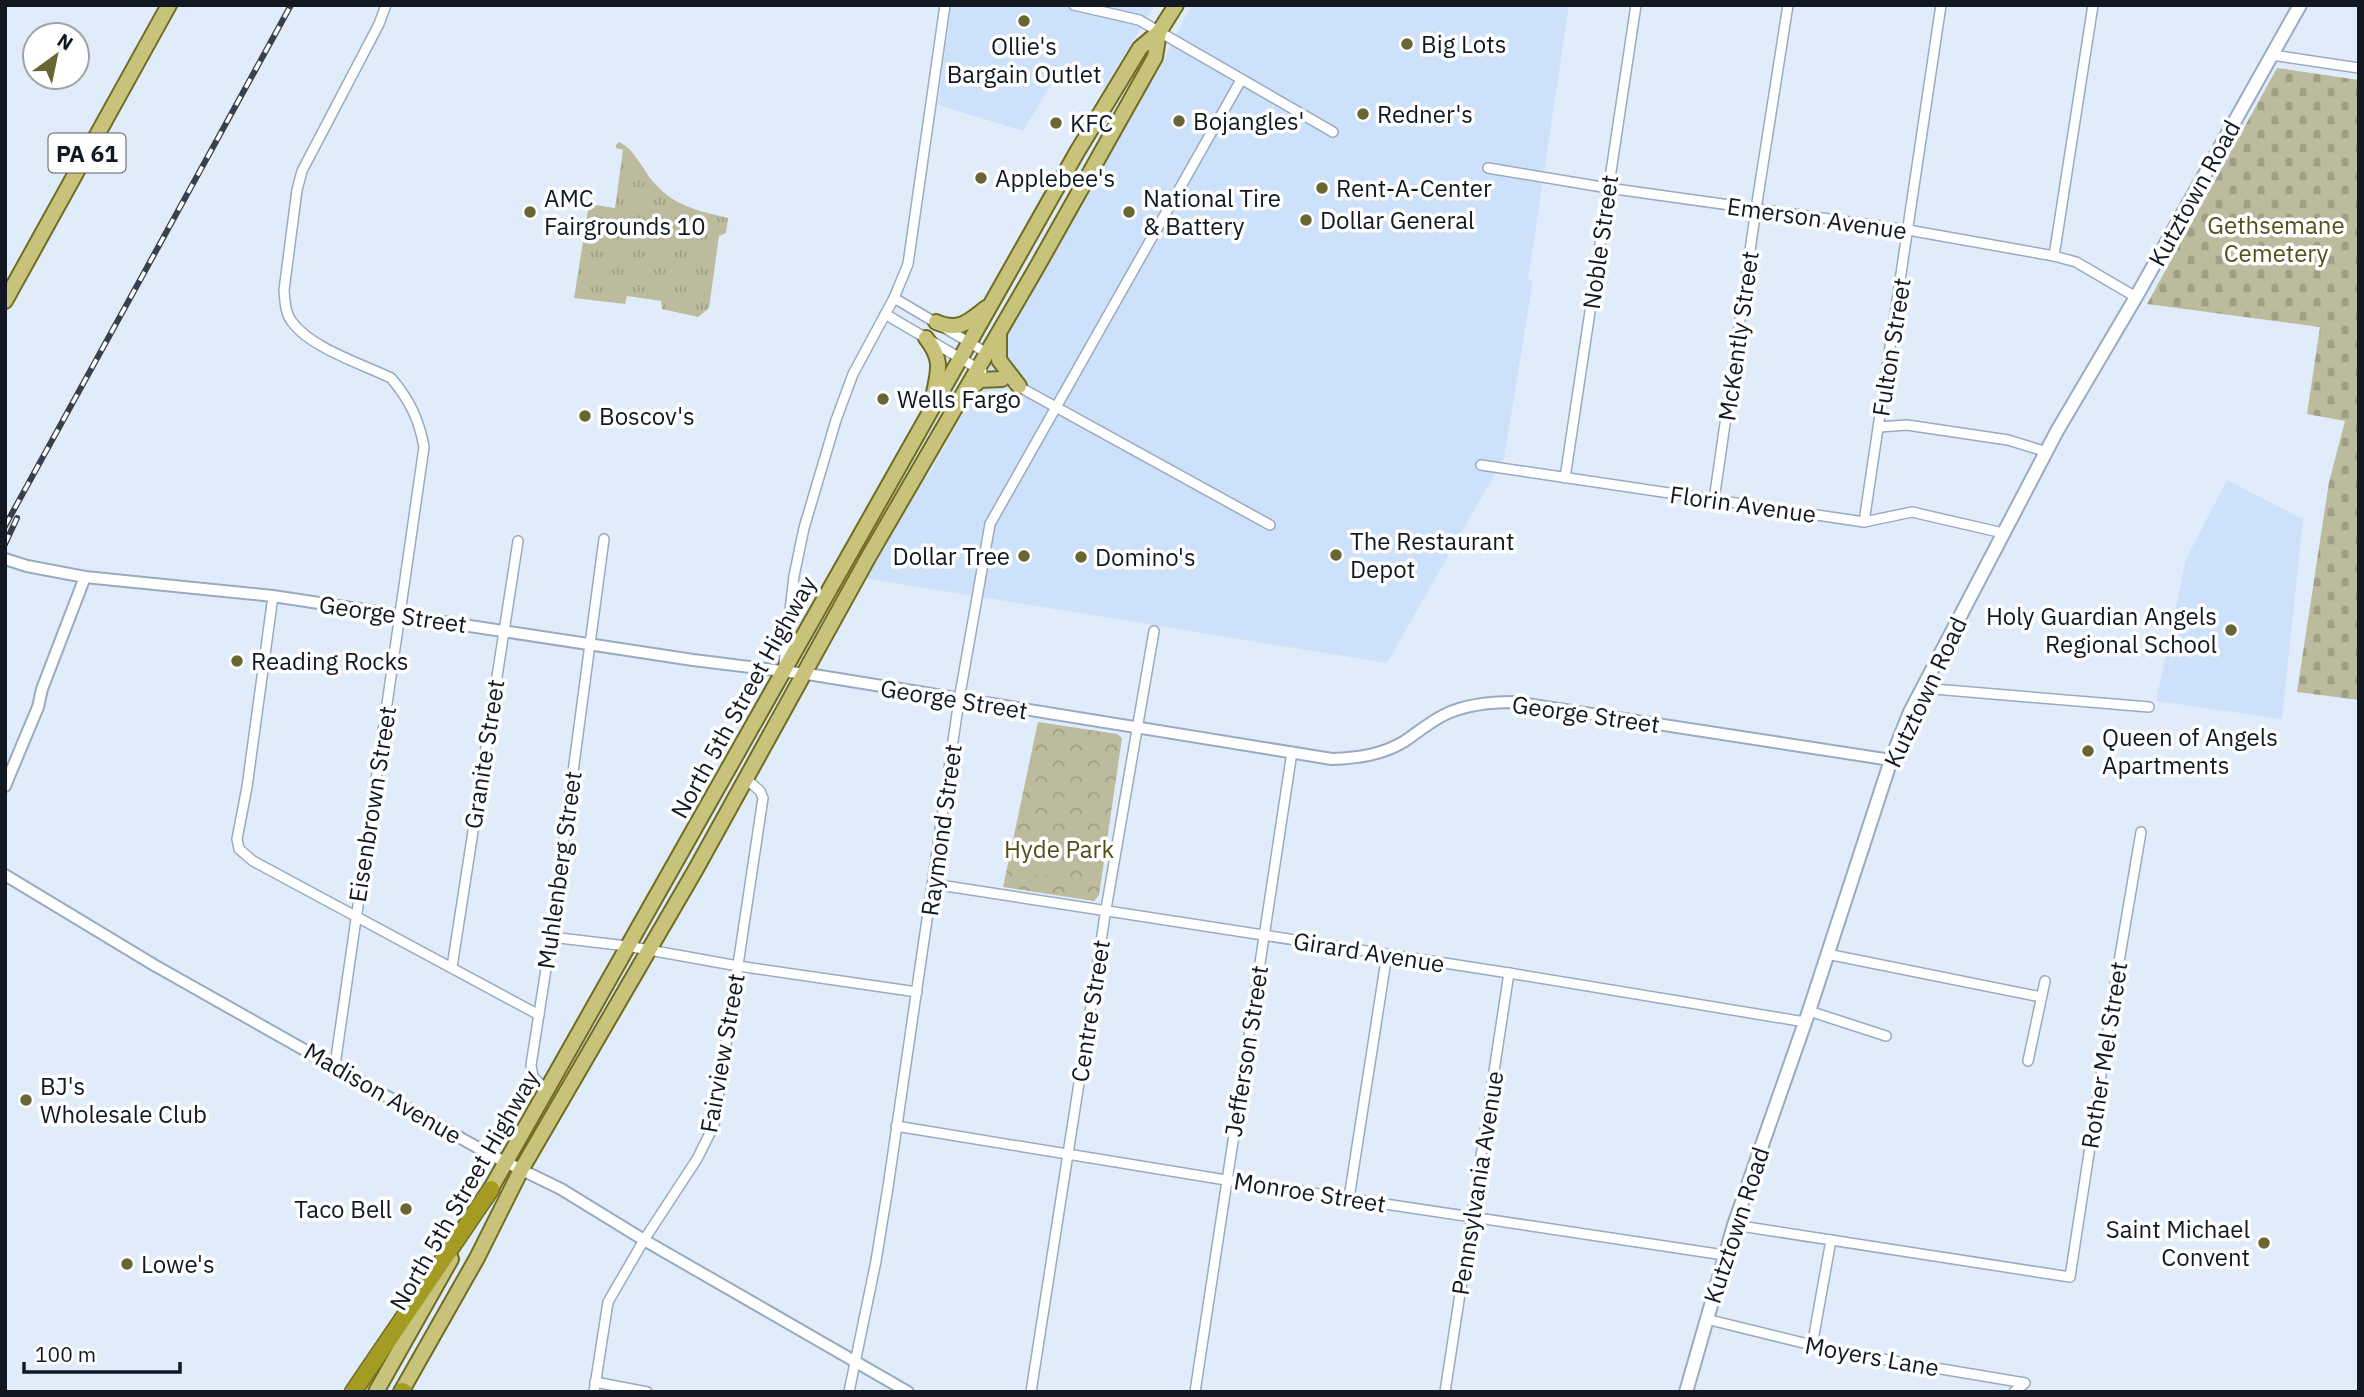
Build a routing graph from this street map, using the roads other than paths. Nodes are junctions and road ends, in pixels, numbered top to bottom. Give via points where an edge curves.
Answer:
1 (169, 5) edge
2 (386, 5) edge
3 (946, 5) edge
4 (1177, 5) edge
5 (1636, 5) edge
6 (1788, 5) edge
7 (1941, 5) edge
8 (2093, 5) edge
9 (1074, 6) edge
10 (2297, 6) edge
11 (1159, 32) junction
12 (2272, 55) junction
13 (2359, 68) edge
14 (1241, 80) junction
15 (1333, 132) dead end
16 (1488, 168) dead end
17 (1608, 188) junction
18 (1756, 209) junction
19 (1908, 230) junction
20 (2054, 256) junction
21 (2136, 297) junction
22 (894, 298) junction
23 (5, 301) edge
24 (993, 303) junction
25 (885, 314) junction
26 (936, 322) junction
27 (999, 332) junction
28 (926, 338) junction
29 (970, 342) junction
30 (987, 353) junction
31 (960, 359) junction
32 (978, 369) junction
33 (1002, 379) junction
34 (1019, 386) junction
35 (959, 400) junction
36 (932, 407) junction
37 (1057, 407) junction
38 (1879, 427) junction
39 (2047, 453) junction
40 (1481, 465) dead end
41 (1565, 478) junction
42 (1714, 500) junction
43 (1864, 522) junction
44 (1270, 526) dead end
45 (2003, 533) junction
46 (604, 539) dead end
47 (518, 541) dead end
48 (5, 559) edge
49 (85, 577) junction
50 (273, 596) junction
51 (401, 615) junction
52 (502, 630) junction
53 (1154, 631) dead end
54 (589, 643) junction
55 (783, 671) junction
56 (803, 674) junction
57 (1922, 688) junction
58 (959, 700) junction
59 (2149, 706) dead end
60 (1138, 728) junction
61 (1292, 752) junction
62 (1891, 760) junction
63 (745, 778) junction
64 (5, 786) edge
65 (2141, 832) dead end
66 (5, 875) edge
67 (933, 884) junction
68 (1106, 909) junction
69 (355, 915) junction
70 (1263, 934) junction
71 (551, 937) junction
72 (627, 946) junction
73 (648, 951) junction
74 (1387, 954) junction
75 (1827, 954) junction
76 (738, 966) junction
77 (452, 967) junction
78 (1509, 973) junction
79 (2045, 981) dead end
80 (917, 992) junction
81 (2041, 997) junction
82 (539, 1015) junction
83 (1807, 1017) junction
84 (1886, 1035) dead end
85 (2028, 1061) dead end
86 (335, 1065) junction
87 (547, 1090) junction
88 (896, 1126) junction
89 (1067, 1153) junction
90 (506, 1162) junction
91 (522, 1170) junction
92 (1227, 1180) junction
93 (491, 1189) junction
94 (1349, 1198) junction
95 (1471, 1216) junction
96 (1734, 1225) junction
97 (644, 1240) junction
98 (1831, 1240) junction
99 (1724, 1255) junction
100 (1706, 1319) junction
101 (1812, 1346) junction
102 (854, 1361) junction
103 (595, 1387) edge
104 (377, 1390) edge
105 (403, 1391) edge
106 (353, 1392) edge
107 (647, 1392) edge
108 (849, 1392) edge
109 (908, 1392) edge
110 (1031, 1392) edge
111 (1195, 1392) edge
112 (1445, 1392) edge
113 (1686, 1392) edge
114 (2014, 1392) edge

1 - 23 main road, PA 61
2 - 51 street, Eisenbrown Street via 302,171 284,290 292,322 315,342 391,378 409,399 419,425 423,460
3 - 22 street via 909,257
4 - 11 main road, North 5th Street Highway
5 - 17 street, Noble Street
6 - 18 street, McKently Street
7 - 19 street, Fulton Street
8 - 20 street
9 - 11 street via 1139,20
10 - 12 main road, Kutztown Road
11 - 14 street
11 - 24 main road, North 5th Street Highway via 1140,48
11 - 27 main road, North 5th Street Highway via 1154,57
12 - 13 street
12 - 21 main road, Kutztown Road
14 - 15 street
14 - 37 street, Raymond Street
16 - 17 street, Emerson Avenue
17 - 18 street, Emerson Avenue
17 - 41 street, Noble Street
18 - 19 street, Emerson Avenue
18 - 42 street, McKently Street
19 - 20 street, Emerson Avenue
19 - 38 street, Fulton Street
20 - 21 street, Emerson Avenue via 2076,262
21 - 39 main road, Kutztown Road
22 - 25 street
22 - 26 street
24 - 26 main road via 961,325 949,328
24 - 29 main road, North 5th Street Highway
25 - 28 street
25 - 55 street via 853,374 806,522 794,576
26 - 29 street
27 - 30 main road, North 5th Street Highway
27 - 34 main road via 999,360
28 - 31 street
28 - 36 main road via 940,367
29 - 30 street
29 - 31 main road, North 5th Street Highway
30 - 32 main road, North 5th Street Highway
31 - 32 street
31 - 36 main road, North 5th Street Highway
32 - 33 street
32 - 35 main road, North 5th Street Highway
33 - 34 street
33 - 35 main road via 980,380
34 - 37 street
35 - 56 main road, North 5th Street Highway
36 - 55 main road, North 5th Street Highway
37 - 44 street
37 - 58 street, Raymond Street via 990,524
38 - 39 street via 1907,425 2008,440
38 - 43 street, Fulton Street
39 - 45 main road, Kutztown Road
40 - 41 street, Florin Avenue
41 - 42 street, Florin Avenue
42 - 43 street, Florin Avenue
43 - 45 street, Florin Avenue via 1912,512
45 - 57 main road, Kutztown Road
46 - 54 street, Muhlenberg Street
47 - 52 street, Granite Street
48 - 49 street, George Street
49 - 50 street, George Street
49 - 64 street
50 - 51 street, George Street
50 - 69 street via 239,849 253,861
51 - 52 street, George Street
51 - 69 street, Eisenbrown Street
52 - 54 street, George Street
52 - 77 street, Granite Street
53 - 60 street, Centre Street
54 - 55 street, George Street
54 - 71 street, Muhlenberg Street
55 - 56 street, George Street
55 - 72 main road, North 5th Street Highway
56 - 58 street, George Street
56 - 63 main road, North 5th Street Highway
57 - 59 street
57 - 62 main road, Kutztown Road
58 - 60 street, George Street
58 - 67 street, Raymond Street
60 - 61 street, George Street
60 - 68 street, Centre Street
61 - 62 street, George Street via 1332,759 1372,755 1403,742 1448,713 1479,704 1514,702
61 - 70 street, Jefferson Street
62 - 75 main road, Kutztown Road
63 - 73 main road, North 5th Street Highway
63 - 76 street, Fairview Street via 763,798
65 - 98 street, Rother Mel Street via 2070,1277
66 - 86 street, Madison Avenue via 154,965
67 - 68 street, Girard Avenue
67 - 80 street, Raymond Street
68 - 70 street, Girard Avenue
68 - 89 street, Centre Street
69 - 77 street
69 - 86 street, Eisenbrown Street
70 - 74 street, Girard Avenue
70 - 92 street, Jefferson Street
71 - 72 street
71 - 82 street, Muhlenberg Street
72 - 73 street
72 - 87 main road, North 5th Street Highway
73 - 76 street
73 - 91 main road, North 5th Street Highway
74 - 78 street, Girard Avenue
74 - 94 street
75 - 81 street
75 - 83 main road, Kutztown Road
76 - 80 street
76 - 97 street, Fairview Street via 712,1132
77 - 82 street
78 - 83 street, Girard Avenue
78 - 95 street, Pennsylvania Avenue
79 - 81 street
80 - 88 street, Raymond Street
81 - 85 street
82 - 87 street, Muhlenberg Street via 531,1071
83 - 84 street, Girard Avenue
83 - 96 main road, Kutztown Road
86 - 90 street, Madison Avenue
87 - 90 main road, North 5th Street Highway
88 - 89 street, Monroe Street
88 - 102 street, Raymond Street via 876,1261
89 - 92 street, Monroe Street
89 - 110 street, Centre Street
90 - 91 street, Madison Avenue
90 - 93 main road, North 5th Street Highway
91 - 97 street, Madison Avenue
91 - 105 main road, North 5th Street Highway
92 - 94 street, Monroe Street
92 - 111 street, Jefferson Street
93 - 104 main road, North 5th Street Highway
93 - 106 highway
94 - 95 street, Monroe Street
95 - 99 street, Monroe Street
95 - 112 street, Pennsylvania Avenue
96 - 98 street
96 - 99 main road, Kutztown Road
97 - 102 street, Madison Avenue
97 - 103 street, Fairview Street via 608,1302
98 - 101 street
99 - 100 main road, Kutztown Road
100 - 101 street, Moyers Lane
100 - 113 main road, Kutztown Road
101 - 114 street, Moyers Lane via 2025,1382
102 - 108 street, Raymond Street
102 - 109 street, Madison Avenue
103 - 107 street
104 - 105 main road

